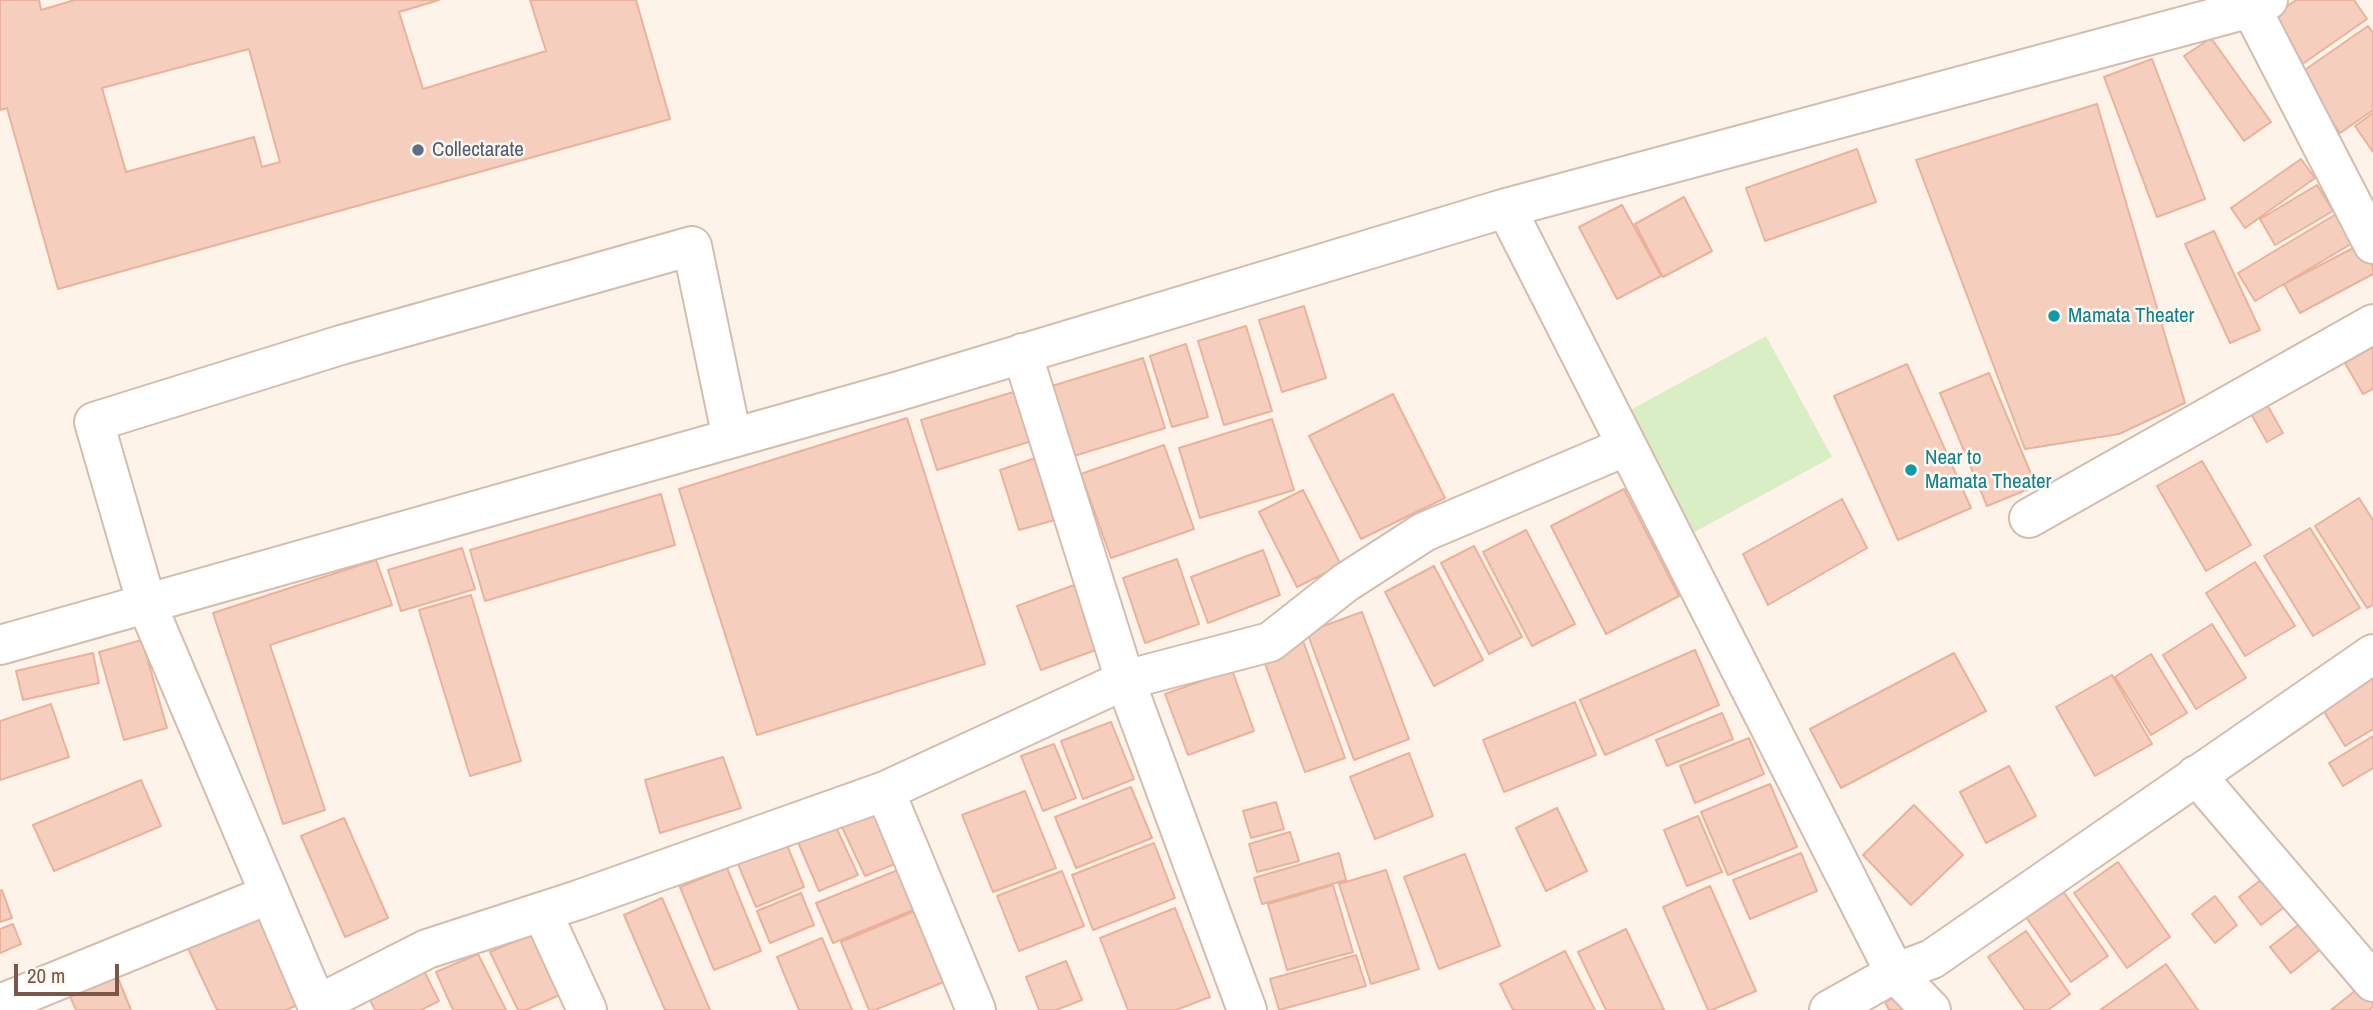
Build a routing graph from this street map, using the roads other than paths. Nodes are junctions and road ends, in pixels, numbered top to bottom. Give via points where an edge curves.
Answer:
1 (2259, 4) edge
2 (1506, 208) junction
3 (2373, 244) edge
4 (2373, 324) edge
5 (1023, 353) junction
6 (732, 438) junction
7 (1627, 446) junction
8 (2029, 518) dead end
9 (147, 605) junction
10 (0, 645) edge
11 (2373, 654) edge
12 (1125, 680) junction
13 (2196, 775) junction
14 (885, 790) junction
15 (270, 894) junction
16 (542, 912) junction
17 (1895, 973) junction
18 (2373, 982) edge
19 (57, 997) edge
20 (0, 1004) edge
21 (318, 1007) edge
22 (587, 1010) edge
23 (976, 1010) edge
24 (1247, 1010) edge
25 (1829, 1010) edge
26 (1930, 1010) edge

1 - 2 street
1 - 3 street
2 - 5 street
2 - 7 street
4 - 8 street
5 - 6 street
5 - 12 street
6 - 9 street
6 - 9 street via 692,246 406,327 94,422
7 - 12 street via 1424,532 1345,583 1270,642
7 - 17 street
9 - 10 street
9 - 15 street
11 - 13 street
12 - 14 street
12 - 24 street
13 - 17 street via 1932,959
13 - 18 street
14 - 16 street
14 - 23 street
15 - 19 street
15 - 21 street
16 - 21 street via 427,949
16 - 22 street
17 - 25 street
17 - 26 street
19 - 20 street

